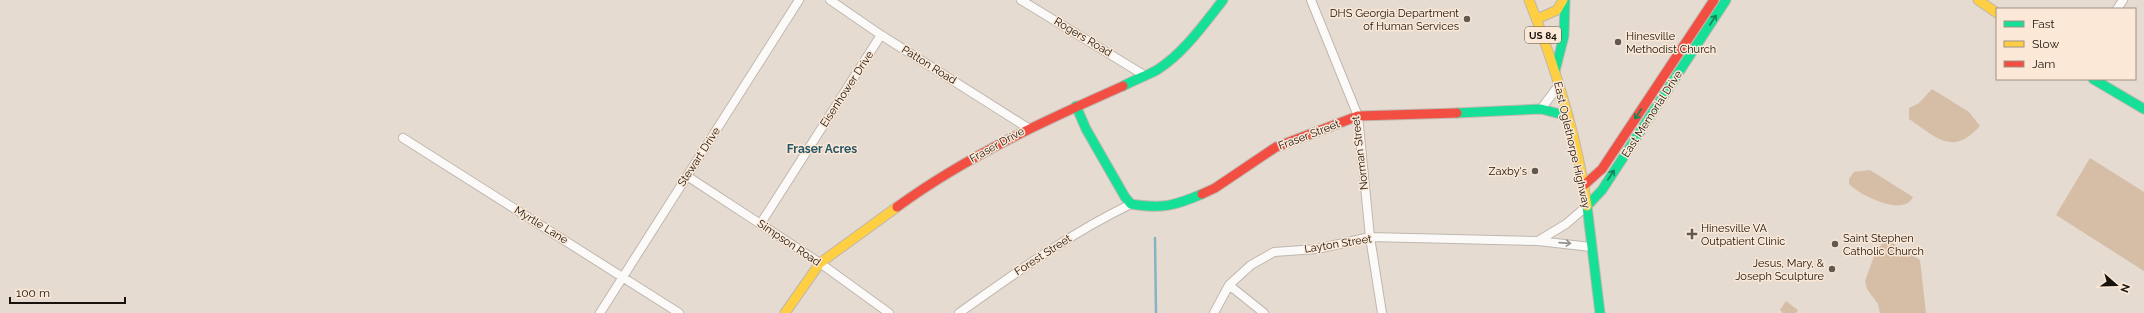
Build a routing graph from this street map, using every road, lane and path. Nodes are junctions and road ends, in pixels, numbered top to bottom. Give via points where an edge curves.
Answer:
1 (799, 0) edge
2 (830, 0) edge
3 (1021, 0) edge
4 (1223, 0) edge
5 (1311, 0) edge
6 (1529, 0) edge
7 (1564, 0) edge
8 (1714, 0) edge
9 (1726, 0) edge
10 (1978, 0) edge
11 (1996, 12) edge
12 (1537, 19) junction
13 (881, 35) junction
14 (1555, 72) junction
15 (1144, 75) junction
16 (2095, 80) edge
17 (1559, 85) junction
18 (1076, 106) junction
19 (1541, 109) junction
20 (2144, 109) edge
21 (1358, 116) junction
22 (1568, 116) junction
23 (1028, 128) junction
24 (403, 138) dead end
25 (687, 176) junction
26 (1584, 186) junction
27 (1130, 204) junction
28 (1587, 206) junction
29 (761, 223) junction
30 (1370, 237) junction
31 (1538, 241) junction
32 (1591, 247) junction
33 (820, 263) junction
34 (622, 276) junction
35 (1229, 285) junction
36 (600, 313) edge
37 (679, 313) edge
38 (785, 313) edge
39 (889, 313) edge
40 (959, 313) edge
41 (1214, 313) edge
42 (1264, 313) edge
43 (1382, 313) edge
44 (1600, 313) edge

1 - 25 street, Stewart Drive
2 - 13 street, Patton Road
3 - 15 street, Rogers Road
4 - 15 main road, Fraser Drive via 1196,35 1175,56 1157,70
5 - 21 street, Norman Street
6 - 12 main road, US 84
7 - 12 main road via 1557,10
7 - 14 main road via 1567,12
8 -> 26 main road, East Memorial Drive via 1602,169
28 -> 9 main road, East Memorial Drive via 1602,190
10 - 11 main road
12 - 14 main road, US 84
13 - 23 street, Patton Road
13 - 29 street, Eisenhower Drive
14 - 17 main road, East Oglethorpe Highway / US 84
15 - 18 main road, Fraser Drive
16 - 20 main road
17 - 19 street
17 - 22 main road, East Oglethorpe Highway / US 84
18 - 23 main road, Fraser Drive
18 - 27 main road via 1086,129
19 - 21 main road, Fraser Street
19 - 22 main road, Fraser Street
21 - 27 main road, Fraser Street via 1276,146 1215,188 1188,200 1172,206
21 - 30 street, Norman Street
22 - 26 main road, East Oglethorpe Highway / US 84
23 - 33 main road, Fraser Drive via 959,166
24 - 34 street, Myrtle Lane
25 - 29 street, Simpson Road
25 - 34 street, Stewart Drive
26 - 28 main road, East Oglethorpe Highway / US 84
27 - 40 street, Forest Street via 1098,220 1028,264
28 - 31 street via 1566,224
28 - 32 main road, East Oglethorpe Highway / US 84
29 - 33 street, Simpson Road
30 - 31 street, Layton Street
30 - 35 street, Layton Street via 1317,248 1274,252 1251,265
30 - 43 street, Norman Street
31 -> 32 street, Layton Street
32 - 44 main road, East Oglethorpe Highway / US 84
33 - 38 main road, Fraser Drive
33 - 39 street, Simpson Road
34 - 36 street, Stewart Drive
34 - 37 street, Myrtle Lane
35 - 41 street, Layton Street
35 - 42 street

